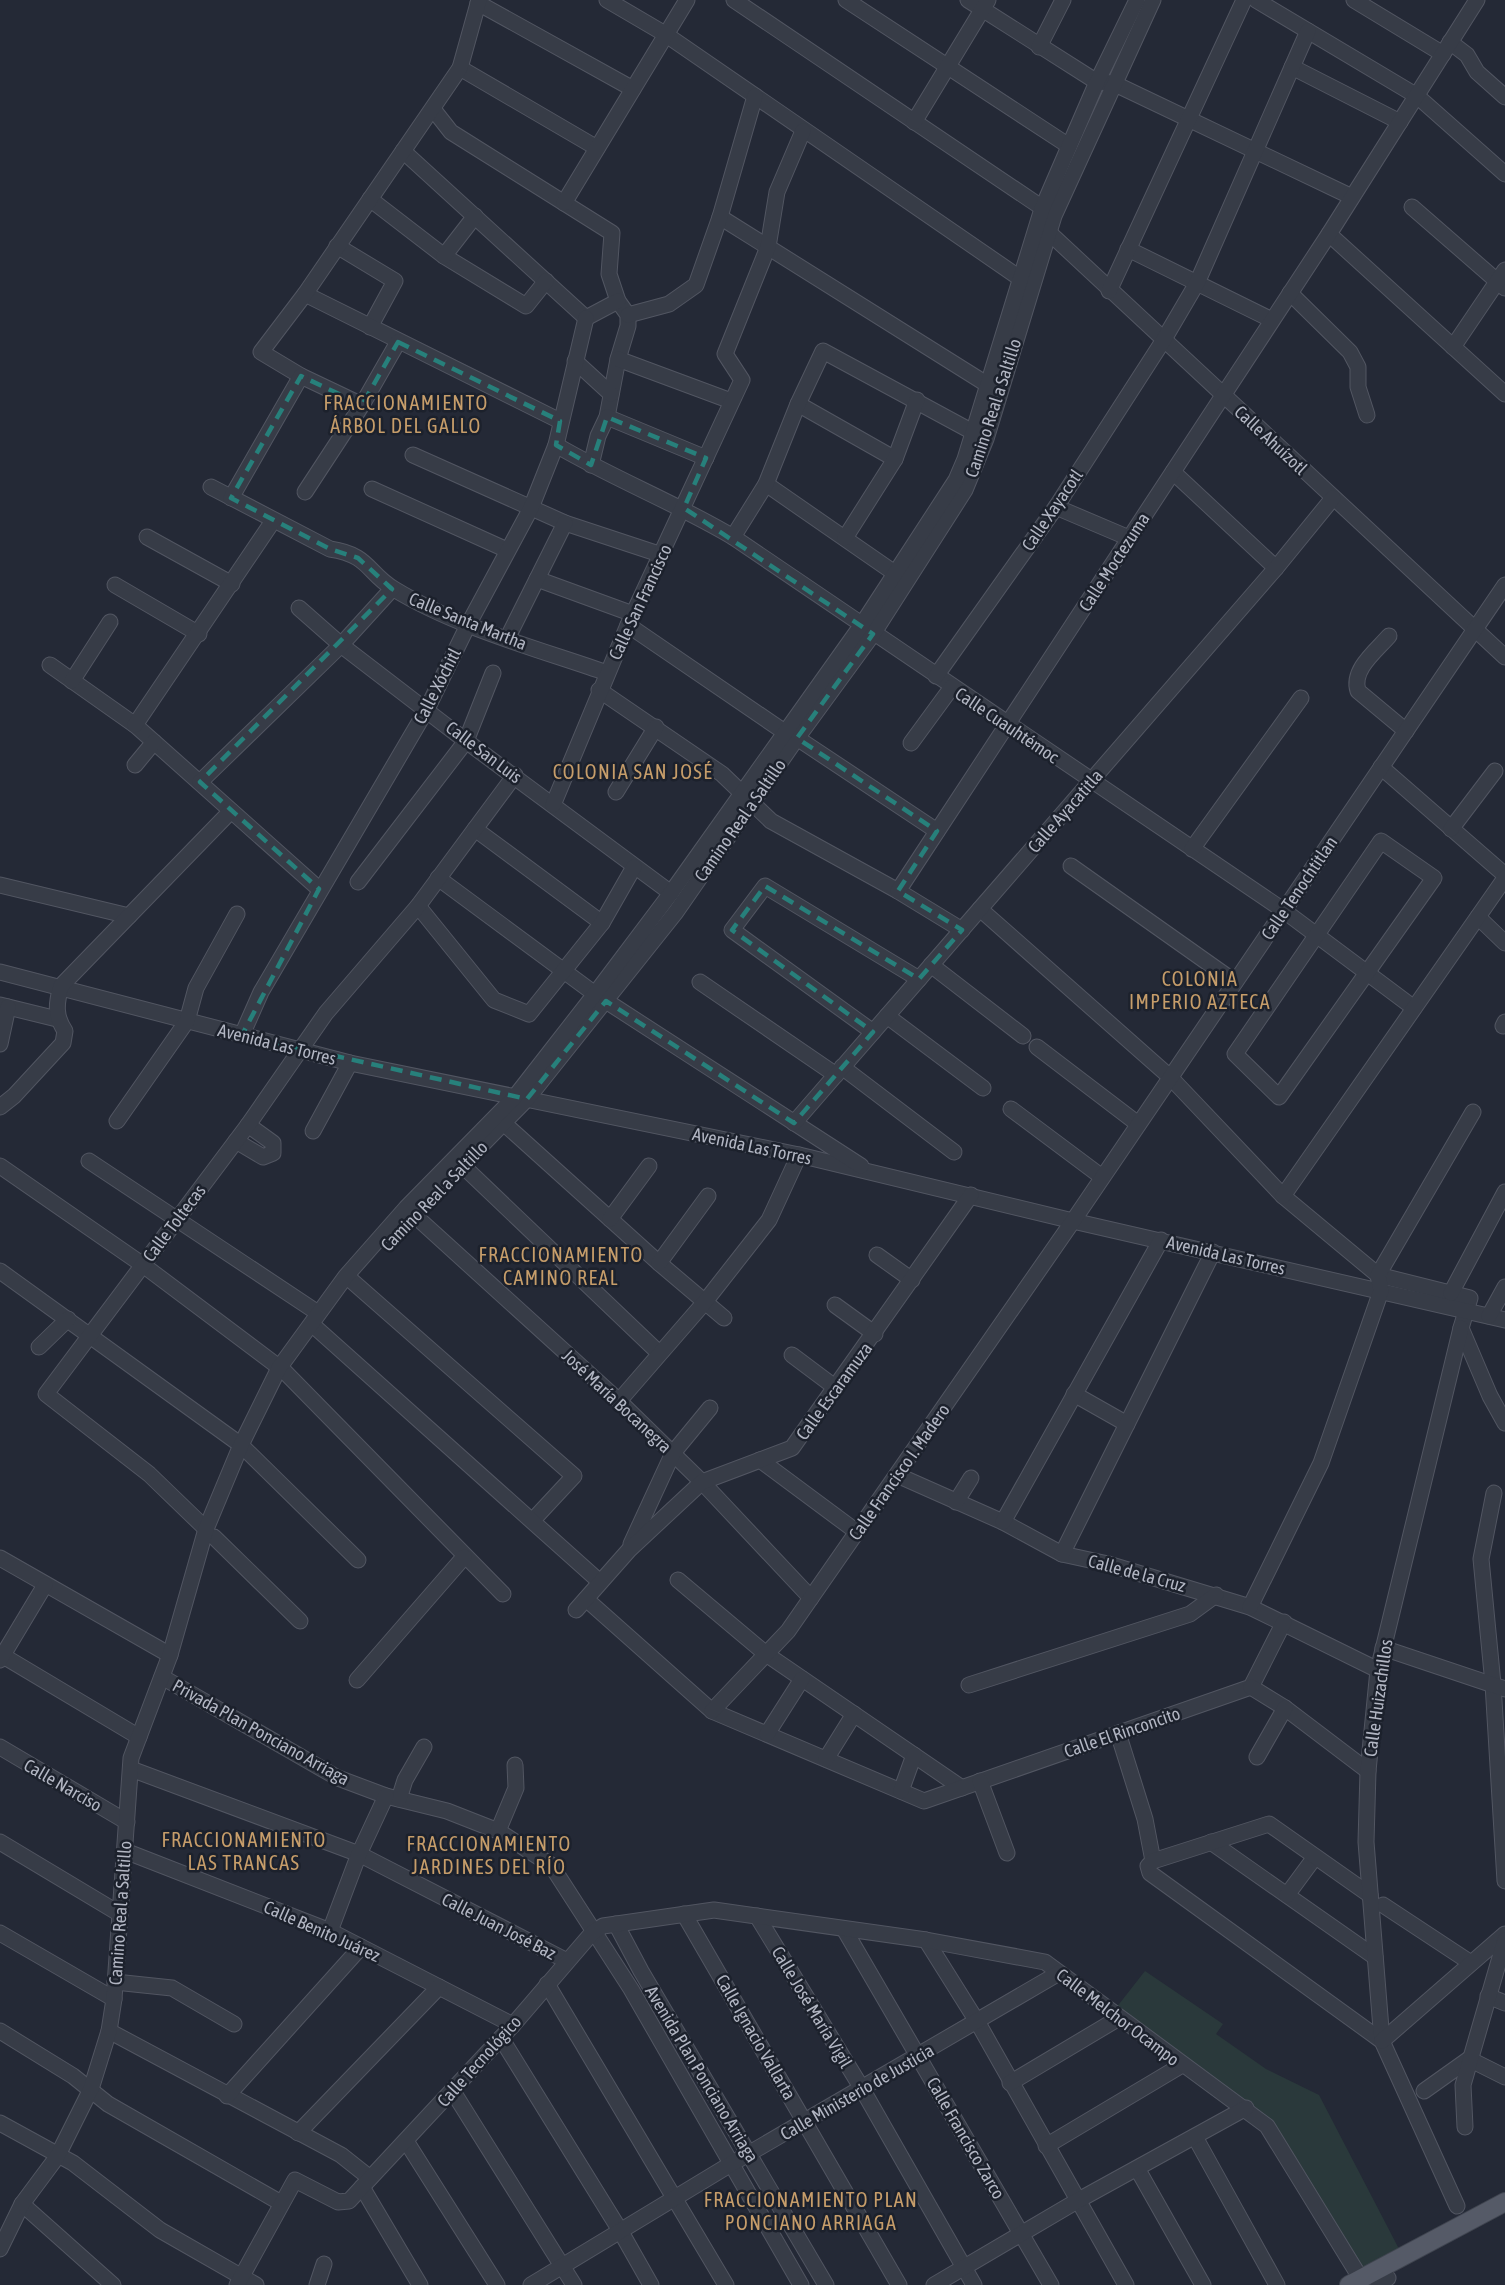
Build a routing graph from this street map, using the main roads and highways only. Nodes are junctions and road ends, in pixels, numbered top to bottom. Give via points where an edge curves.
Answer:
1 (1505, 2202) edge
2 (1372, 2279) edge

1 - 2 main road

